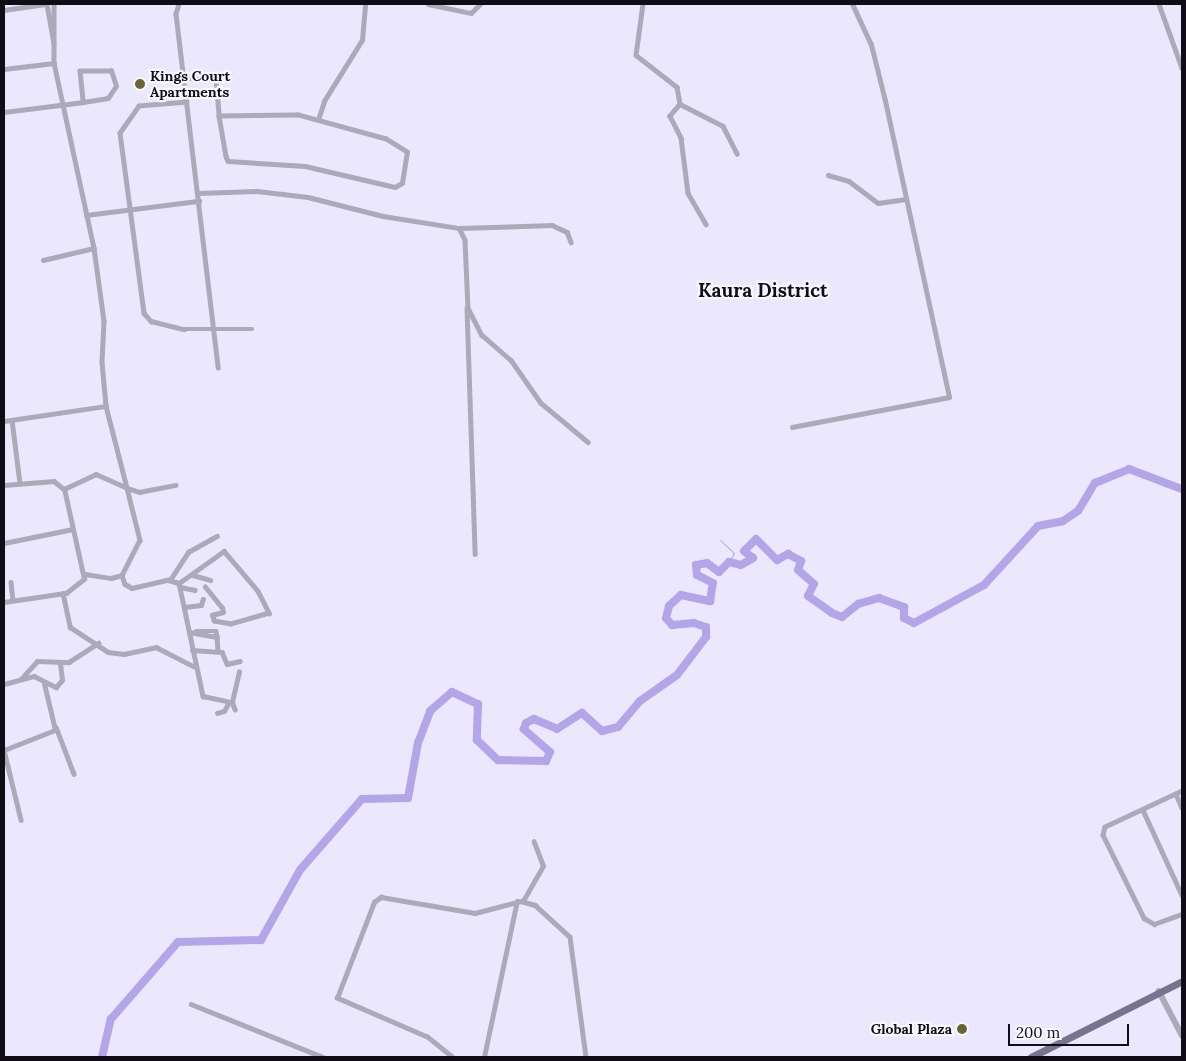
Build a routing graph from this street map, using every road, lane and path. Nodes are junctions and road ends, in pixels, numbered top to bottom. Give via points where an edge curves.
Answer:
1 (46, 4) edge
2 (54, 4) edge
3 (179, 4) edge
4 (365, 4) edge
5 (428, 4) edge
6 (480, 4) edge
7 (643, 4) edge
8 (852, 4) edge
9 (1159, 4) edge
10 (4, 10) edge
11 (54, 43) junction
12 (54, 62) junction
13 (1182, 68) edge
14 (4, 69) edge
15 (186, 79) junction
16 (83, 102) junction
17 (187, 102) junction
18 (62, 104) junction
19 (680, 104) junction
20 (4, 112) edge
21 (219, 116) junction
22 (318, 120) junction
23 (737, 154) dead end
24 (828, 175) dead end
25 (198, 193) junction
26 (906, 199) junction
27 (199, 201) junction
28 (128, 210) junction
29 (86, 215) junction
30 (706, 224) dead end
31 (459, 228) junction
32 (571, 242) dead end
33 (94, 248) junction
34 (43, 260) dead end
35 (467, 301) junction
36 (214, 326) junction
37 (252, 329) dead end
38 (218, 368) dead end
39 (106, 406) junction
40 (12, 420) junction
41 (4, 421) edge
42 (792, 427) dead end
43 (588, 442) dead end
44 (20, 483) junction
45 (4, 485) edge
46 (175, 486) dead end
47 (127, 488) junction
48 (64, 489) junction
49 (73, 529) junction
50 (217, 536) dead end
51 (4, 543) edge
52 (475, 554) dead end
53 (85, 574) junction
54 (122, 575) junction
55 (193, 575) junction
56 (170, 580) junction
57 (210, 580) dead end
58 (11, 582) dead end
59 (180, 585) junction
60 (205, 587) dead end
61 (195, 590) dead end
62 (63, 594) junction
63 (203, 599) dead end
64 (13, 600) junction
65 (4, 602) edge
66 (185, 607) junction
67 (189, 632) junction
68 (98, 644) junction
69 (192, 650) junction
70 (218, 651) junction
71 (240, 661) dead end
72 (60, 662) junction
73 (193, 666) junction
74 (239, 672) dead end
75 (21, 679) junction
76 (4, 684) edge
77 (44, 684) junction
78 (231, 702) junction
79 (235, 709) dead end
80 (217, 713) dead end
81 (56, 727) junction
82 (4, 750) edge
83 (74, 774) dead end
84 (1182, 791) edge
85 (1176, 794) junction
86 (1182, 808) edge
87 (1142, 810) junction
88 (21, 820) dead end
89 (534, 842) dead end
90 (1182, 895) edge
91 (517, 901) junction
92 (523, 901) junction
93 (1182, 914) edge
94 (1182, 981) edge
95 (1160, 991) junction
96 (191, 1004) dead end
97 (1182, 1035) edge
98 (323, 1057) edge
99 (452, 1057) edge
100 (484, 1057) edge
101 (586, 1057) edge
102 (1031, 1057) edge

1 - 10 street
1 - 11 street
2 - 11 street
3 - 15 street via 176,14
4 - 22 street via 362,40
5 - 6 street via 471,13
7 - 19 street via 636,55 674,82
8 - 26 street via 871,45
9 - 13 street
11 - 12 street
12 - 14 street
12 - 18 street
15 - 17 street
15 - 21 street via 216,79
16 - 16 street via 114,93 111,71 80,71
16 - 18 street
17 - 25 street
17 - 28 street via 144,104 124,121 119,147
18 - 20 street
18 - 29 street
19 - 23 street via 723,126
19 - 30 street via 670,116 681,138 688,193
21 - 22 street via 285,113
21 - 22 street via 228,161 305,166 401,185 407,156 402,147
24 - 26 street via 849,181 878,203
25 - 27 street
25 - 31 street via 257,191
26 - 42 street via 949,397
27 - 28 street
27 - 36 street
28 - 29 street
28 - 36 street via 145,316 184,328
29 - 33 street
31 - 32 street via 552,225 567,232
31 - 35 street via 465,240
33 - 34 street
33 - 39 street via 104,322 102,362
35 - 43 street via 482,335 511,360 541,403
35 - 52 street
36 - 37 street
36 - 38 street
39 - 40 street
39 - 47 street
40 - 41 street
40 - 44 street
44 - 45 street
44 - 48 street via 54,481
46 - 47 street via 139,492
47 - 48 street via 96,474
47 - 54 street via 140,540
48 - 49 street
49 - 51 street
49 - 53 street
50 - 56 street via 188,552
53 - 54 street via 111,578
53 - 62 street via 80,584
54 - 56 street via 125,584 132,588
55 - 57 street
55 - 59 street
55 - 60 street via 224,551 258,591 269,613 231,624 214,621 212,615 222,608
56 - 59 street
58 - 64 street
59 - 61 street
59 - 66 street
62 - 64 street
62 - 68 street via 70,627
63 - 66 street via 201,605
64 - 65 street
66 - 67 street
67 - 69 street
67 - 70 street via 216,632
68 - 72 street
68 - 73 street via 113,654 156,647
69 - 70 street
69 - 73 street
70 - 71 street via 226,664
72 - 75 street via 37,661
72 - 77 street via 60,685
73 - 78 street via 202,696
74 - 78 street
75 - 76 street
75 - 77 street via 34,676
77 - 81 street
78 - 79 street
78 - 80 street via 224,711
81 - 82 street via 48,735
81 - 83 street
82 - 88 street
84 - 85 street
85 - 86 street
85 - 87 street
87 - 90 street
87 - 93 street via 1105,827 1103,835 1144,918 1154,924
89 - 92 street via 543,866
91 - 92 street
91 - 99 street via 482,913 381,897 374,902 337,999 427,1037
91 - 100 street
92 - 101 street via 535,905 570,937
94 - 95 main road
95 - 97 street
95 - 102 main road
96 - 98 street

